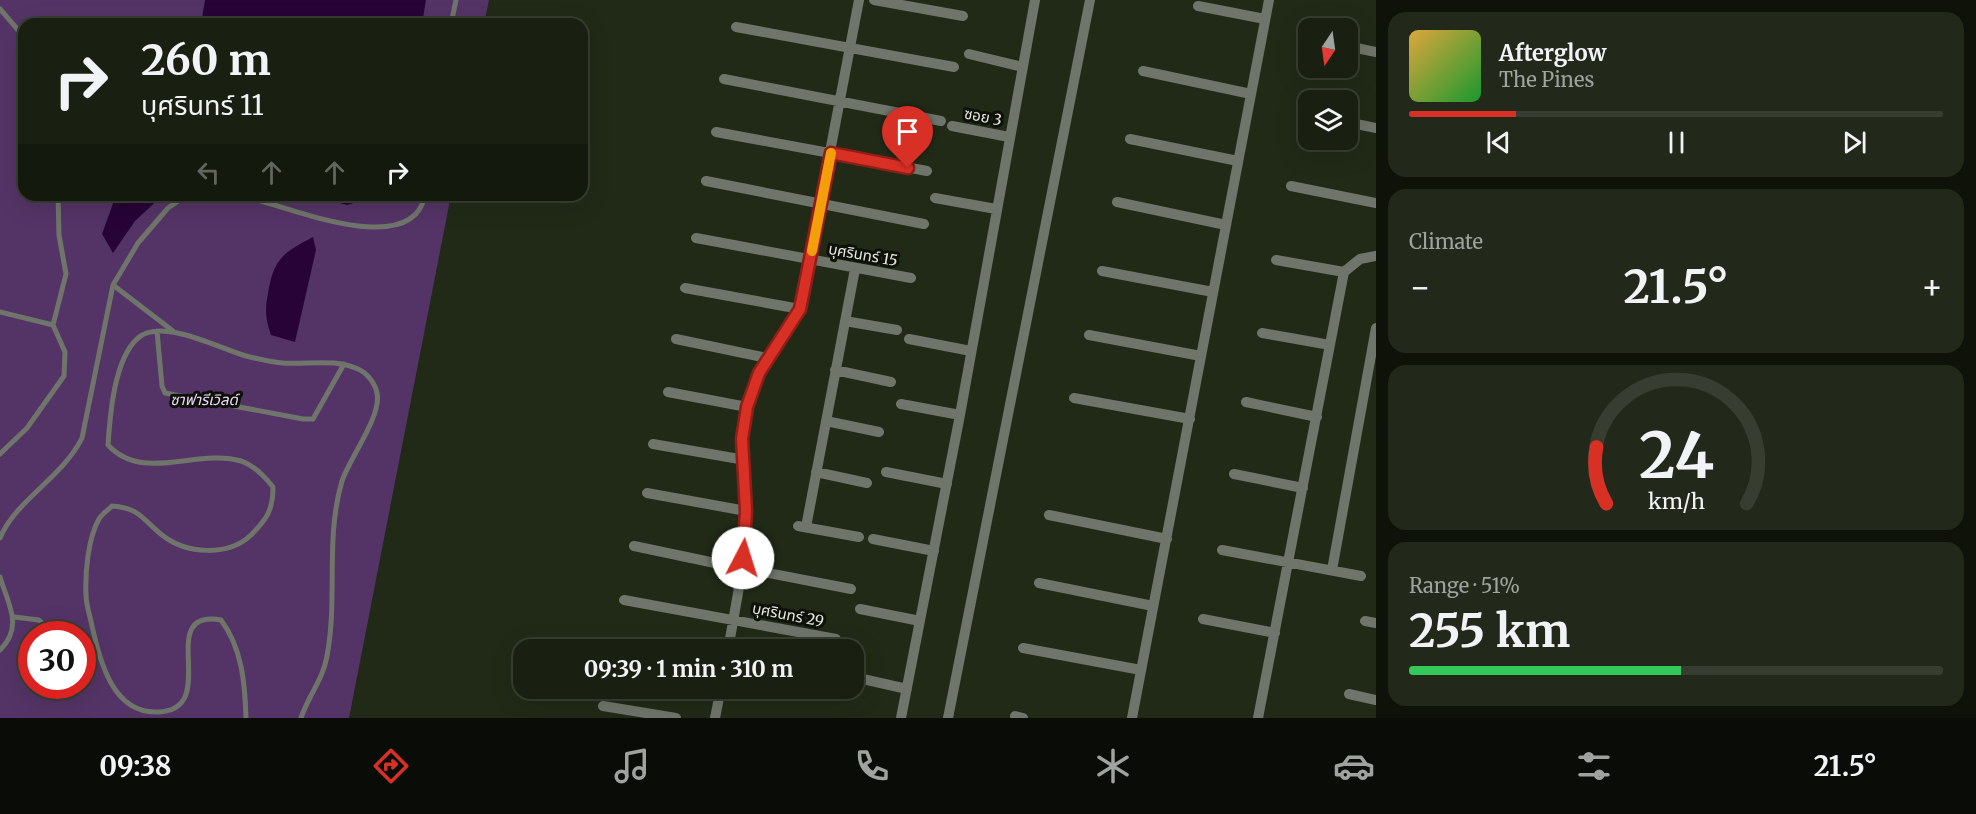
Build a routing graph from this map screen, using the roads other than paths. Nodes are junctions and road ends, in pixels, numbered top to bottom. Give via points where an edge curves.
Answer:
1 (456, 0) edge
2 (859, 0) edge
3 (874, 0) edge
4 (1035, 0) edge
5 (1090, 0) edge
6 (1269, 0) edge
7 (1198, 6) dead end
8 (0, 9) edge
9 (963, 16) dead end
10 (452, 18) edge
11 (1265, 20) junction
12 (736, 27) dead end
13 (18, 30) edge
14 (1358, 48) edge
15 (850, 49) junction
16 (1376, 52) edge
17 (969, 54) dead end
18 (954, 67) dead end
19 (1023, 67) junction
20 (1143, 71) dead end
21 (724, 79) dead end
22 (1251, 94) junction
23 (840, 102) junction
24 (940, 121) dead end
25 (1358, 124) edge
26 (952, 126) dead end
27 (1376, 128) edge
28 (716, 132) dead end
29 (1009, 137) junction
30 (1130, 139) dead end
31 (831, 153) junction
32 (1238, 161) junction
33 (927, 171) dead end
34 (706, 181) dead end
35 (1291, 186) dead end
36 (935, 198) dead end
37 (58, 201) edge
38 (178, 201) edge
39 (261, 201) edge
40 (424, 201) edge
41 (1117, 202) dead end
42 (1376, 203) edge
43 (821, 204) junction
44 (996, 209) junction
45 (924, 224) dead end
46 (1226, 225) junction
47 (696, 238) dead end
48 (1376, 256) edge
49 (810, 260) junction
50 (1276, 260) dead end
51 (855, 269) junction
52 (1102, 271) dead end
53 (1344, 272) junction
54 (911, 278) dead end
55 (113, 285) junction
56 (685, 288) dead end
57 (1213, 292) junction
58 (800, 309) junction
59 (0, 312) edge
60 (845, 321) junction
61 (53, 325) junction
62 (1376, 328) edge
63 (897, 330) dead end
64 (157, 331) junction
65 (174, 332) junction
66 (1262, 333) dead end
67 (1089, 335) dead end
68 (676, 339) dead end
69 (909, 339) dead end
70 (1330, 345) junction
71 (971, 351) junction
72 (1201, 356) junction
73 (767, 358) junction
74 (344, 364) junction
75 (836, 370) junction
76 (891, 382) dead end
77 (668, 392) dead end
78 (1074, 398) dead end
79 (1246, 402) dead end
80 (901, 404) dead end
81 (747, 407) junction
82 (960, 415) junction
83 (1317, 417) junction
84 (1190, 420) junction
85 (825, 421) junction
86 (879, 432) dead end
87 (653, 444) dead end
88 (0, 454) edge
89 (745, 460) junction
90 (816, 472) junction
91 (886, 472) dead end
92 (1234, 474) dead end
93 (867, 483) dead end
94 (947, 484) junction
95 (1303, 488) junction
96 (646, 493) dead end
97 (746, 511) junction
98 (1049, 515) dead end
99 (859, 537) dead end
100 (0, 538) edge
101 (873, 539) dead end
102 (1167, 539) junction
103 (634, 546) dead end
104 (1222, 550) dead end
105 (934, 551) junction
106 (743, 558) junction
107 (1289, 562) junction
108 (753, 570) junction
109 (1332, 570) junction
110 (737, 571) junction
111 (1361, 576) dead end
112 (0, 577) edge
113 (1039, 583) dead end
114 (851, 589) dead end
115 (624, 600) dead end
116 (1153, 606) junction
117 (860, 609) dead end
118 (14, 617) junction
119 (734, 620) junction
120 (1203, 620) dead end
121 (40, 621) edge
122 (920, 621) junction
123 (1275, 633) junction
124 (730, 639) edge
125 (836, 639) dead end
126 (1023, 648) dead end
127 (0, 650) edge
128 (1141, 670) junction
129 (864, 679) edge
130 (907, 689) junction
131 (1349, 694) dead end
132 (719, 699) edge
133 (1376, 700) edge
134 (603, 706) dead end
135 (246, 718) edge
136 (301, 718) edge
137 (676, 718) edge
138 (715, 718) edge
139 (901, 718) edge
140 (948, 718) edge
141 (1132, 718) edge
142 (1258, 718) edge

1 - 10 lane
2 - 15 street
3 - 9 street
4 - 19 street
5 - 140 street
6 - 11 street
7 - 11 street
8 - 13 lane
11 - 22 street
12 - 15 street
14 - 16 street
15 - 18 street
15 - 23 street
17 - 19 street
19 - 29 street
20 - 22 street
21 - 23 street
22 - 32 street
23 - 24 street
23 - 31 street
25 - 27 street
26 - 29 street, ซอย 3
28 - 31 street
29 - 44 street
30 - 32 street
31 - 33 street
31 - 43 street
32 - 46 street
34 - 43 street
35 - 42 street
36 - 44 street
37 - 61 lane via 66,274
38 - 55 lane via 138,243
39 - 40 lane via 354,226 393,227 411,219
41 - 46 street
43 - 45 street
43 - 49 street
44 - 71 street
46 - 57 street
47 - 49 street, บุศรินทร์ 15
48 - 53 street via 1360,259
49 - 51 street, บุศรินทร์ 15
49 - 58 street
50 - 53 street
51 - 54 street, บุศรินทร์ 15
51 - 60 street
52 - 57 street
53 - 70 street
55 - 65 lane
55 - 100 lane via 82,438 72,457 17,513
56 - 58 street
57 - 72 street
58 - 73 street
59 - 61 lane
60 - 63 street
60 - 75 street
61 - 88 lane via 65,352 64,376 27,428
62 - 109 street
64 - 65 lane
64 - 74 lane via 165,393 303,419 313,419 319,411
64 - 135 lane via 139,337 126,354 117,380 108,445 118,456 137,463 242,461 261,473 273,487 273,505 262,524 243,542 221,550 196,550 178,544 128,507 112,506 100,517 90,557 86,596 94,634 105,674 118,695 138,708 157,712 172,709 190,687 190,630 196,621 207,617 221,620 232,634 240,658
65 - 74 lane via 245,356 280,363
66 - 70 street
67 - 72 street
68 - 73 street
69 - 71 street
70 - 83 street
71 - 82 street
72 - 84 street
73 - 81 street
74 - 136 lane via 360,369 371,379 377,394 376,411 345,473 336,502 327,656 320,683
75 - 76 street
75 - 85 street
77 - 81 street
78 - 84 street
79 - 83 street
80 - 82 street
81 - 89 street via 742,439
82 - 94 street
83 - 95 street
84 - 102 street
85 - 86 street
85 - 90 street
87 - 89 street
89 - 97 street
90 - 93 street
90 - 99 street via 802,526
91 - 94 street
92 - 95 street
94 - 105 street
95 - 107 street
96 - 97 street
97 - 106 street
98 - 102 street
101 - 105 street
102 - 116 street
103 - 110 street
104 - 107 street
105 - 122 street
106 - 108 street via 752,562
106 - 110 street via 737,560
107 - 109 street
107 - 123 street
108 - 110 street via 748,575
108 - 114 street
109 - 111 street
110 - 119 street
112 - 118 lane
113 - 116 street
115 - 119 street, บุศรินทร์ 29
116 - 128 street
117 - 122 street
118 - 121 lane
118 - 127 lane via 13,631
119 - 124 street
119 - 125 street, บุศรินทร์ 29
120 - 123 street
122 - 130 street
123 - 142 street
126 - 128 street
128 - 141 street
129 - 130 street
130 - 139 street
131 - 133 street
132 - 138 street
134 - 137 street

